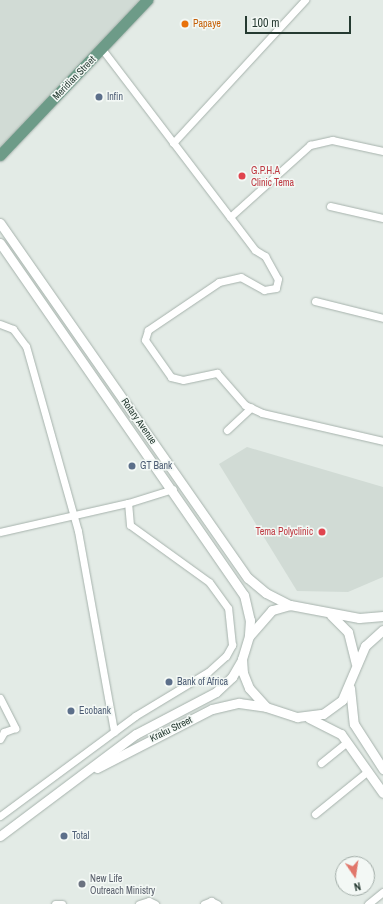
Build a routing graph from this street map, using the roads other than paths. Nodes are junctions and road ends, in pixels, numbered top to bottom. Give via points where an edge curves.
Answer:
1 (147, 0) edge
2 (305, 0) edge
3 (102, 49) junction
4 (173, 143) junction
5 (383, 151) edge
6 (0, 155) edge
7 (330, 206) dead end
8 (230, 217) junction
9 (383, 218) edge
10 (0, 223) edge
11 (0, 243) edge
12 (315, 301) dead end
13 (383, 318) edge
14 (0, 324) edge
15 (251, 408) junction
16 (138, 419) junction
17 (127, 426) junction
18 (227, 430) dead end
19 (383, 441) edge
20 (173, 489) junction
21 (128, 503) junction
22 (73, 515) junction
23 (0, 532) edge
24 (290, 605) junction
25 (330, 614) junction
26 (383, 616) edge
27 (383, 630) edge
28 (249, 636) junction
29 (242, 659) junction
30 (356, 664) junction
31 (350, 688) junction
32 (0, 698) edge
33 (266, 707) junction
34 (309, 718) junction
35 (114, 732) junction
36 (0, 739) edge
37 (347, 742) junction
38 (321, 763) dead end
39 (383, 769) edge
40 (368, 770) junction
41 (81, 776) junction
42 (383, 793) edge
43 (315, 814) dead end
44 (0, 816) edge
45 (0, 836) edge
46 (383, 892) edge
47 (56, 904) edge
48 (62, 904) edge
49 (139, 904) edge
50 (155, 904) edge
51 (204, 904) edge
52 (218, 904) edge
53 (368, 904) edge

1 - 3 main road, Meridian Street
2 - 4 street
3 - 4 street
3 - 6 main road, Meridian Street
4 - 8 street
5 - 8 street via 332,140 310,145
7 - 9 street
8 - 15 street via 255,250 265,256 278,279 276,288 264,290 241,277 219,282 148,330 145,340 171,377 183,380 217,373 237,398
10 - 16 main road, Rotary Avenue
11 - 17 main road, Rotary Avenue
12 - 13 street
14 - 22 street via 13,328 26,346
15 - 18 street
15 - 19 street via 285,419
16 - 17 main road
16 - 24 main road, Rotary Avenue via 248,578 266,593
17 - 20 main road, Rotary Avenue
20 - 21 street
20 - 28 main road, Rotary Avenue via 244,595 250,620
21 - 22 street
21 - 35 street via 128,518 134,531 197,572 218,594 228,608 232,645 226,656 208,672
22 - 23 street
22 - 35 street via 89,583
24 - 25 main road
24 - 28 main road via 263,616
25 - 26 main road via 359,618
25 - 30 main road via 348,632
27 - 30 main road via 371,638
28 - 29 main road
29 - 33 main road via 249,688
29 - 41 main road, Kraku Street via 232,677 216,692 136,734
30 - 31 main road
31 - 34 main road via 334,708
31 - 39 main road via 354,724
32 - 36 street via 15,728 4,732
33 - 34 main road
33 - 41 main road, Kraku Street via 240,703 212,709
34 - 37 main road via 335,730
35 - 44 street
37 - 38 street
37 - 40 main road
40 - 42 main road
40 - 43 street
41 - 45 main road, Kraku Street
46 - 53 street
47 - 48 street
49 - 50 street via 149,901
51 - 52 street via 212,901

